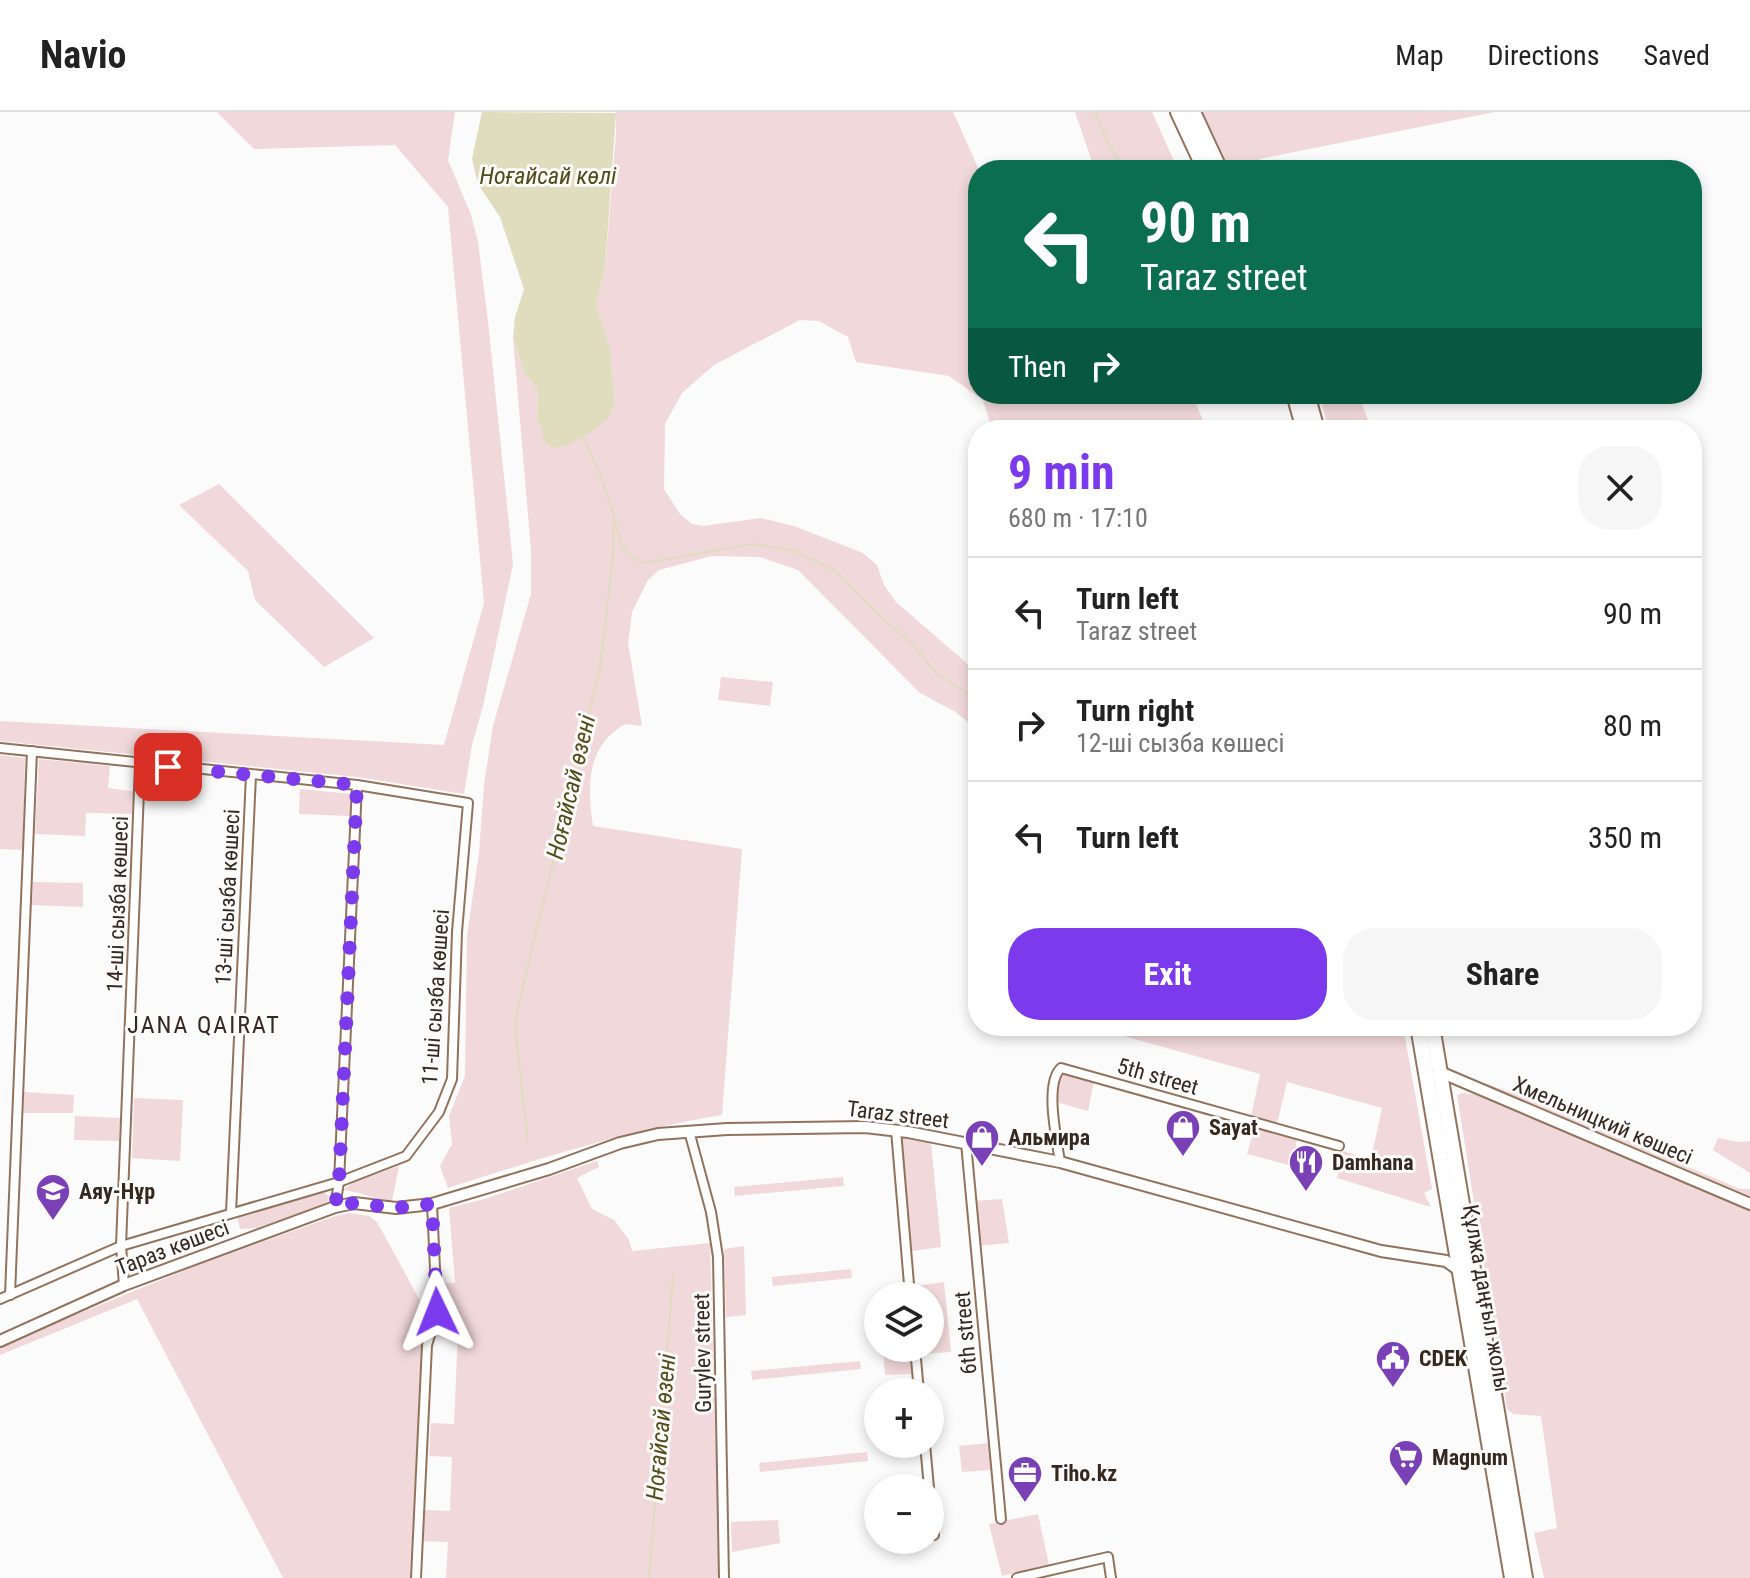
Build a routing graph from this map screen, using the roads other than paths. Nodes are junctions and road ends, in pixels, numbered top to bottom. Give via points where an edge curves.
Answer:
1 (1178, 112) edge
2 (1193, 112) edge
3 (1200, 160) edge
4 (1215, 160) edge
5 (0, 748) edge
6 (32, 751) junction
7 (140, 765) junction
8 (251, 775) junction
9 (357, 785) junction
10 (1420, 1036) edge
11 (1434, 1036) edge
12 (1440, 1072) junction
13 (896, 1130) junction
14 (689, 1131) junction
15 (966, 1143) junction
16 (1339, 1146) dead end
17 (1060, 1162) junction
18 (339, 1182) junction
19 (432, 1204) junction
20 (1750, 1204) edge
21 (335, 1207) junction
22 (231, 1213) junction
23 (1453, 1227) junction
24 (121, 1246) junction
25 (1425, 1258) junction
26 (1460, 1271) junction
27 (909, 1282) edge
28 (124, 1285) junction
29 (10, 1295) junction
30 (0, 1299) edge
31 (0, 1341) edge
32 (1001, 1519) dead end
33 (416, 1578) edge
34 (724, 1578) edge
35 (1017, 1578) edge
36 (1111, 1578) edge
37 (1512, 1578) edge
38 (1525, 1578) edge

1 - 3 main road
2 - 4 main road
5 - 6 street
6 - 7 street
6 - 29 street
7 - 8 street
7 - 24 street, 14-ші сызба көшесі
8 - 9 street
8 - 22 street, 13-ші сызба көшесі
9 - 18 street
9 - 18 street, 11-ші сызба көшесі via 468,803 452,1079 446,1098 406,1156
10 - 23 main road, Құлжа даңғыл жолы
11 - 12 main road, Құлжа даңғыл жолы
12 - 20 street, Хмельницкий көшесі
12 - 38 main road, Құлжа даңғыл жолы
13 - 14 street, Taraz street
13 - 15 street, Taraz street
13 - 27 street
14 - 19 street, Taraz street via 620,1143
14 - 34 street, Gurylev street via 718,1257
15 - 17 street, Taraz street
15 - 32 street, 6th street
16 - 17 street, 5th street via 1061,1068 1052,1097
17 - 25 street, Taraz street via 1381,1251
18 - 21 street
18 - 22 street, 11-ші сызба көшесі
19 - 21 street, Тараз көшесі
19 - 33 street via 438,1308 427,1345
21 - 28 street, Тараз көшесі
22 - 24 street, 11-ші сызба көшесі
23 - 25 street via 1444,1253
23 - 26 main road, Құлжа даңғыл жолы
24 - 28 street, 14-ші сызба көшесі
24 - 29 street, 11-ші сызба көшесі
25 - 26 street, Taraz street via 1446,1261
26 - 37 main road, Құлжа даңғыл жолы
28 - 31 street, Тараз көшесі
29 - 30 street, 11-ші сызба көшесі
35 - 36 street via 1108,1557

